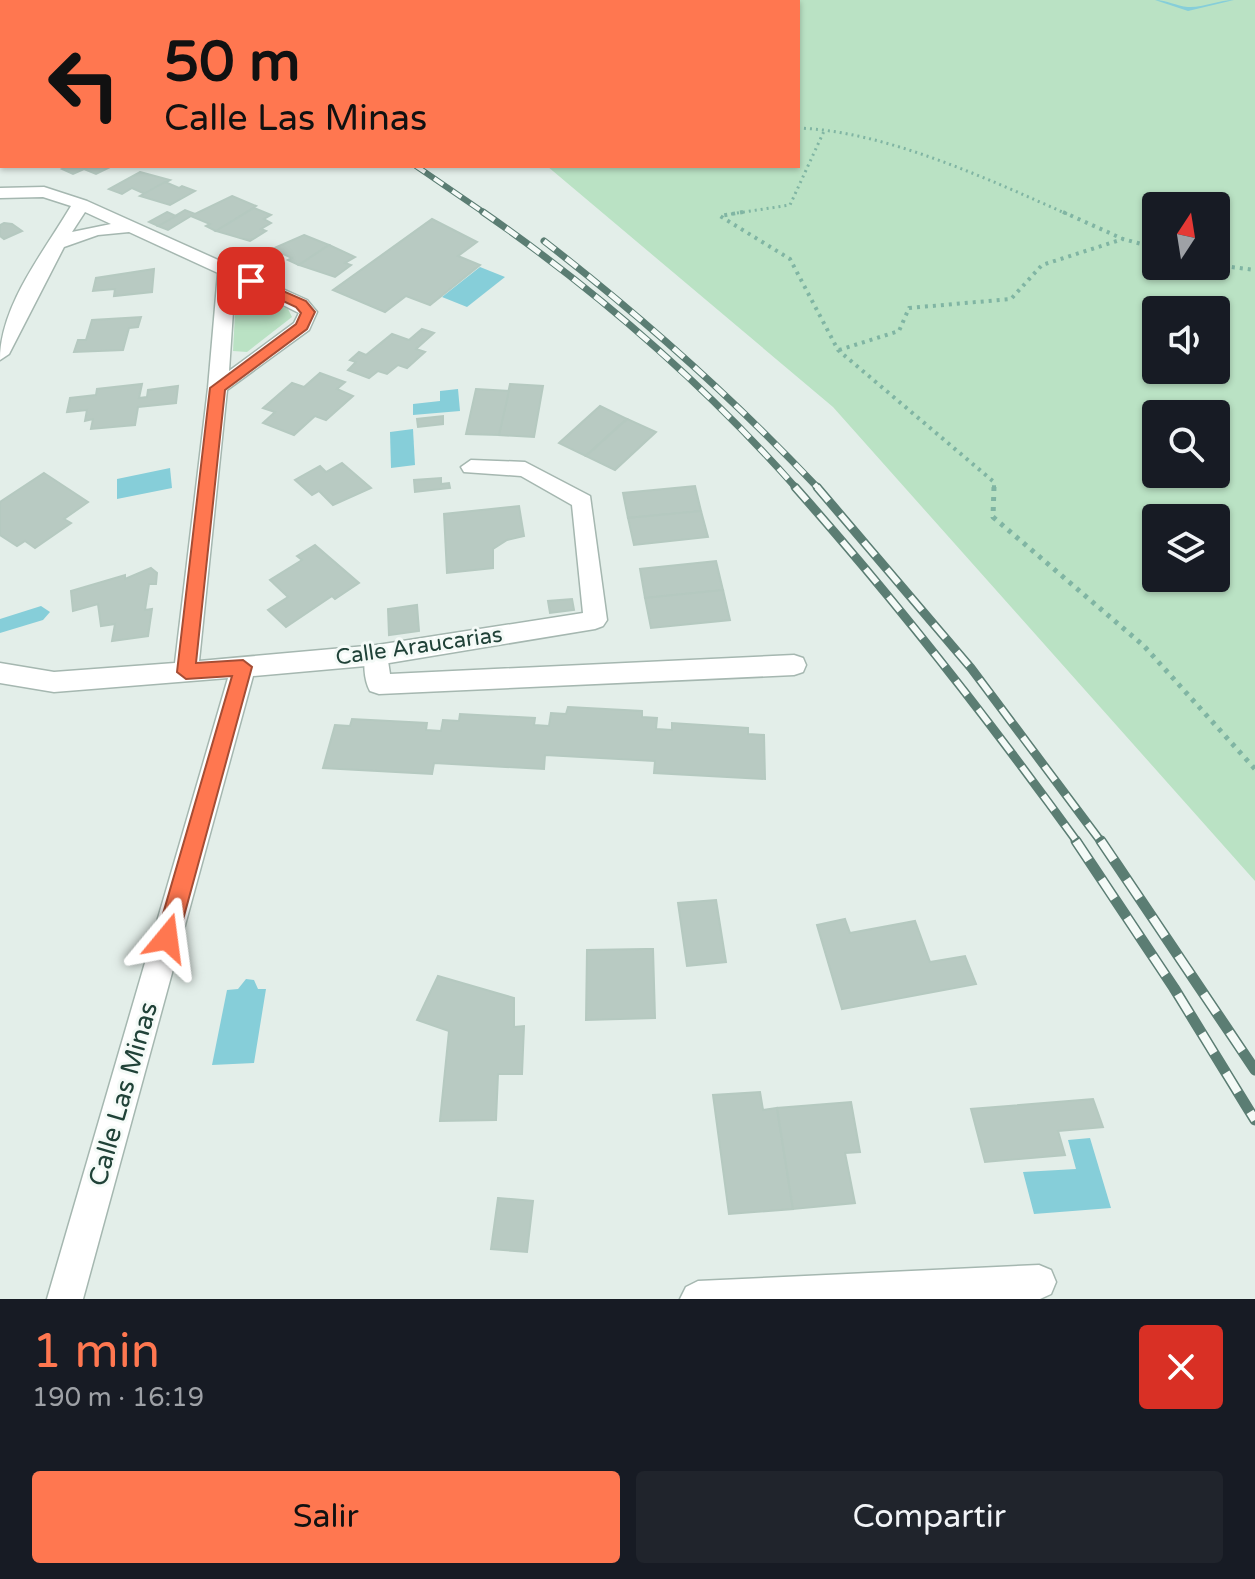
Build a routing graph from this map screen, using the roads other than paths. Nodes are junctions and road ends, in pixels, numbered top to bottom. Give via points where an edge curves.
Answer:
1 (0, 193) edge
2 (81, 204) junction
3 (131, 227) junction
4 (58, 243) junction
5 (227, 270) junction
6 (0, 354) edge
7 (218, 388) junction
8 (471, 467) dead end
9 (377, 655) junction
10 (794, 665) dead end
11 (243, 667) junction
12 (186, 672) junction
13 (0, 673) edge
14 (1039, 1282) dead end
15 (65, 1299) edge
16 (698, 1299) edge

1 - 2 street via 44,192
2 - 3 street
2 - 4 street
3 - 4 street via 96,230
3 - 5 street
4 - 6 street
5 - 7 street
5 - 7 street via 308,312 302,326
7 - 12 street
8 - 9 street, Calle Araucarias via 525,469 582,501 595,620
9 - 10 street via 379,684
9 - 11 street, Calle Araucarias
11 - 12 street
11 - 15 street, Calle Las Minas
12 - 13 street via 54,682
14 - 16 street

